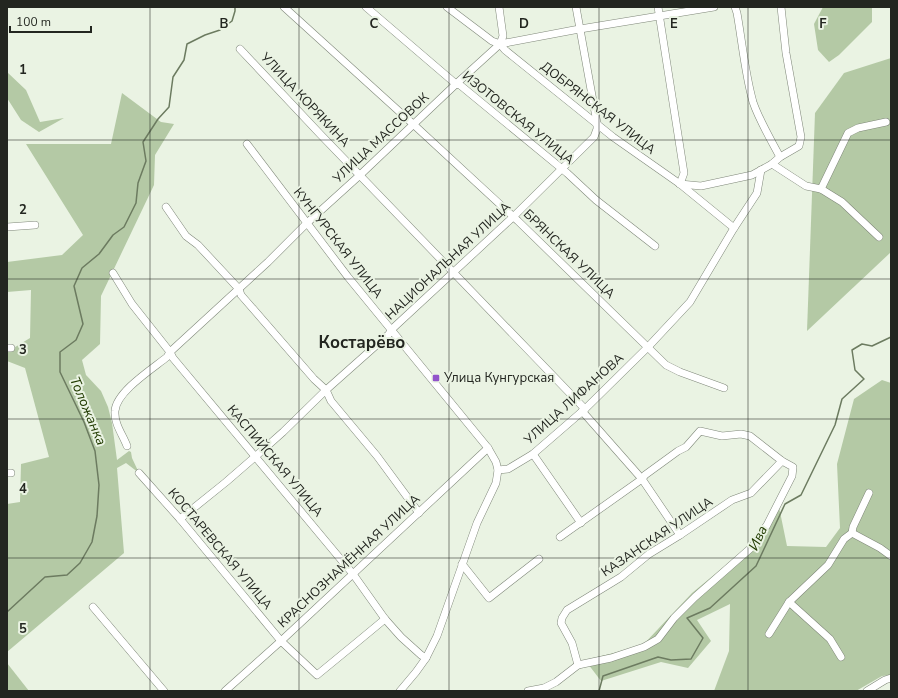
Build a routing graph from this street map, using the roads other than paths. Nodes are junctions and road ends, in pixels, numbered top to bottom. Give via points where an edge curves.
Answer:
1 (284, 7) edge
2 (366, 7) edge
3 (447, 7) edge
4 (499, 7) edge
5 (576, 7) edge
6 (658, 7) edge
7 (714, 7) edge
8 (735, 7) edge
9 (781, 7) edge
10 (660, 15) junction
11 (580, 29) junction
12 (500, 44) junction
13 (240, 49) dead end
14 (456, 84) junction
15 (886, 122) dead end
16 (596, 123) junction
17 (413, 124) junction
18 (247, 144) dead end
19 (780, 157) junction
20 (772, 164) junction
21 (562, 169) junction
22 (761, 170) junction
23 (360, 175) junction
24 (680, 184) junction
25 (821, 189) junction
26 (166, 207) dead end
27 (513, 217) junction
28 (307, 223) junction
29 (35, 225) dead end
30 (7, 227) edge
31 (734, 228) junction
32 (879, 238) dead end
33 (655, 246) dead end
34 (113, 273) dead end
35 (453, 273) junction
36 (239, 289) junction
37 (392, 330) junction
38 (648, 347) junction
39 (170, 352) junction
40 (724, 388) dead end
41 (326, 390) junction
42 (584, 410) junction
43 (127, 446) dead end
44 (488, 448) junction
45 (533, 454) junction
46 (256, 456) junction
47 (782, 461) junction
48 (498, 470) junction
49 (139, 473) dead end
50 (642, 479) junction
51 (869, 493) dead end
52 (419, 513) junction
53 (180, 520) junction
54 (581, 523) junction
55 (852, 534) junction
56 (680, 535) junction
57 (560, 537) dead end
58 (891, 556) edge
59 (539, 559) dead end
60 (462, 564) junction
61 (353, 574) junction
62 (789, 602) junction
63 (93, 607) dead end
64 (385, 619) junction
65 (769, 634) dead end
66 (281, 641) junction
67 (841, 657) dead end
68 (426, 658) junction
69 (578, 665) junction
70 (891, 678) edge
71 (164, 691) edge
72 (226, 691) edge
73 (400, 691) edge
74 (528, 691) edge
75 (867, 691) edge

1 - 17 street, БРЯНСКАЯ УЛИЦА
2 - 14 street, ИЗОТОВСКАЯ УЛИЦА
3 - 12 street, ДОБРЯНСКАЯ УЛИЦА via 492,41
4 - 12 street via 504,36
5 - 11 street
6 - 10 street
7 - 10 street
8 - 19 street via 753,102
9 - 19 street via 786,53 801,137 799,146
10 - 11 street
10 - 24 street via 684,173
11 - 12 street
11 - 16 street
12 - 14 street, УЛИЦА МАССОВОК
12 - 16 street, ДОБРЯНСКАЯ УЛИЦА via 504,50
13 - 23 street, УЛИЦА КОРЯКИНА
14 - 17 street, УЛИЦА МАССОВОК
14 - 21 street, ИЗОТОВСКАЯ УЛИЦА
15 - 25 street via 858,128 848,133
16 - 21 street, НАЦИОНАЛЬНАЯ УЛИЦА via 594,137
16 - 24 street, ДОБРЯНСКАЯ УЛИЦА
17 - 23 street, УЛИЦА МАССОВОК
17 - 27 street, БРЯНСКАЯ УЛИЦА
18 - 28 street, КУНГУРСКАЯ УЛИЦА
19 - 20 street
20 - 22 street
20 - 25 street via 806,186
21 - 27 street, НАЦИОНАЛЬНАЯ УЛИЦА
21 - 33 street, ИЗОТОВСКАЯ УЛИЦА via 596,200
22 - 24 street via 752,175 701,186
22 - 31 street, УЛИЦА ЛИФАНОВА via 757,193
23 - 28 street, УЛИЦА МАССОВОК
23 - 35 street, УЛИЦА КОРЯКИНА
24 - 31 street, ДОБРЯНСКАЯ УЛИЦА
25 - 32 street via 842,202
26 - 36 street via 186,236 198,245
27 - 35 street, НАЦИОНАЛЬНАЯ УЛИЦА
27 - 38 street, БРЯНСКАЯ УЛИЦА
28 - 36 street, УЛИЦА МАССОВОК
28 - 37 street, КУНГУРСКАЯ УЛИЦА
29 - 30 street
31 - 38 street, УЛИЦА ЛИФАНОВА via 690,302
34 - 39 street, КАСПИЙСКАЯ УЛИЦА via 132,304
35 - 37 street, НАЦИОНАЛЬНАЯ УЛИЦА
35 - 42 street, УЛИЦА КОРЯКИНА
36 - 39 street, УЛИЦА МАССОВОК
36 - 41 street via 241,295
37 - 41 street, НАЦИОНАЛЬНАЯ УЛИЦА
37 - 44 street, КУНГУРСКАЯ УЛИЦА
38 - 40 street, БРЯНСКАЯ УЛИЦА via 666,365
38 - 42 street, УЛИЦА ЛИФАНОВА
39 - 43 street, УЛИЦА МАССОВОК via 120,397 115,411 117,424
39 - 46 street, КАСПИЙСКАЯ УЛИЦА
41 - 46 street, НАЦИОНАЛЬНАЯ УЛИЦА
41 - 52 street via 331,401 377,456
42 - 45 street, УЛИЦА ЛИФАНОВА
42 - 50 street, УЛИЦА КОРЯКИНА
44 - 48 street, КУНГУРСКАЯ УЛИЦА
44 - 52 street, КРАСНОЗНАМЁННАЯ УЛИЦА
45 - 48 street, УЛИЦА ЛИФАНОВА via 508,469
45 - 54 street
46 - 53 street, НАЦИОНАЛЬНАЯ УЛИЦА
46 - 61 street, КАСПИЙСКАЯ УЛИЦА
47 - 50 street via 750,436 722,436 700,431 686,447
47 - 56 street, КАЗАНСКАЯ УЛИЦА via 751,493 732,500
47 - 69 street via 793,467 792,476 767,525 752,547 695,597 658,639 644,647 612,658
48 - 60 street via 496,483 477,523
49 - 53 street, КОСТАРЕВСКАЯ УЛИЦА
50 - 54 street
50 - 56 street, УЛИЦА КОРЯКИНА
51 - 55 street
52 - 61 street, КРАСНОЗНАМЁННАЯ УЛИЦА
53 - 66 street, КОСТАРЕВСКАЯ УЛИЦА
54 - 57 street
55 - 58 street
55 - 62 street via 844,539 828,565
56 - 69 street, КАЗАНСКАЯ УЛИЦА via 649,554 621,577 568,610 561,623 572,643
59 - 60 street via 489,598
60 - 68 street via 437,636
61 - 64 street, КАСПИЙСКАЯ УЛИЦА
61 - 66 street, КРАСНОЗНАМЁННАЯ УЛИЦА
62 - 65 street
62 - 67 street via 830,639
63 - 71 street
64 - 66 street, КОСТАРЕВСКАЯ УЛИЦА via 317,675
64 - 68 street, КАСПИЙСКАЯ УЛИЦА via 401,637
66 - 72 street, КРАСНОЗНАМЁННАЯ УЛИЦА
68 - 73 street
69 - 74 street via 556,682 544,688
70 - 75 street

